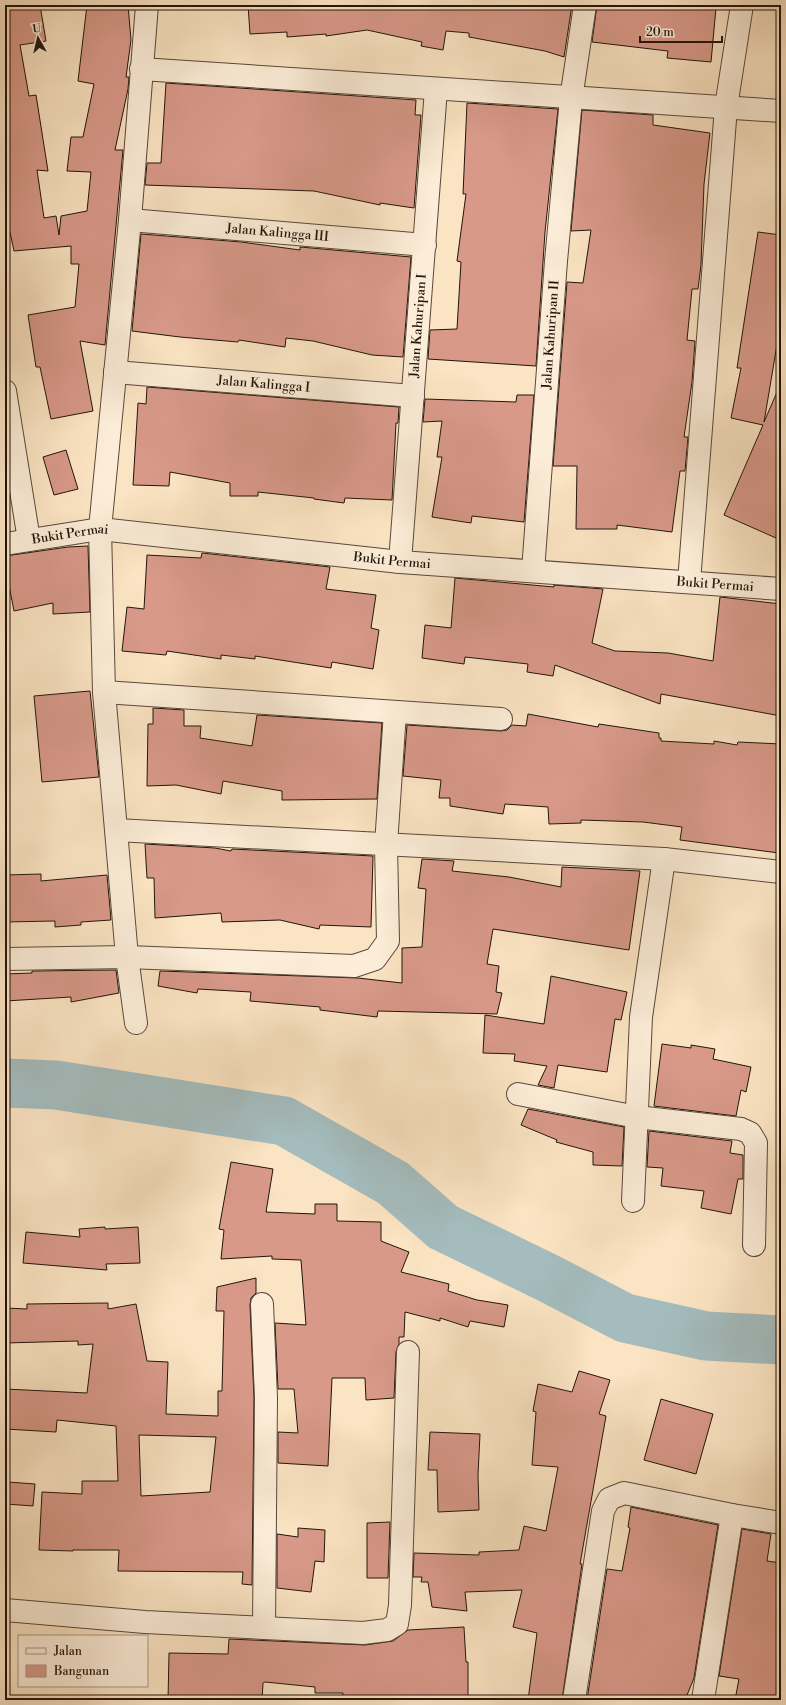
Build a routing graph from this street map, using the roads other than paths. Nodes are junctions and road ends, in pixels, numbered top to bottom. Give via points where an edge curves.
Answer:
1 (147, 5) edge
2 (585, 5) edge
3 (742, 5) edge
4 (141, 69) junction
5 (436, 89) junction
6 (571, 98) junction
7 (726, 107) junction
8 (781, 111) edge
9 (130, 220) junction
10 (425, 245) junction
11 (115, 372) junction
12 (5, 391) edge
13 (413, 396) junction
14 (100, 529) junction
15 (29, 540) junction
16 (5, 544) edge
17 (400, 562) junction
18 (533, 571) junction
19 (689, 582) junction
20 (781, 589) edge
21 (104, 692) junction
22 (396, 712) junction
23 (501, 718) dead end
24 (116, 830) junction
25 (386, 845) junction
26 (664, 859) junction
27 (781, 872) edge
28 (127, 957) junction
29 (5, 958) edge
30 (136, 1024) dead end
31 (518, 1094) dead end
32 (637, 1117) junction
33 (633, 1201) dead end
34 (754, 1245) dead end
35 (262, 1304) dead end
36 (408, 1352) dead end
37 (732, 1515) junction
38 (781, 1523) edge
39 (5, 1610) edge
40 (264, 1628) junction
41 (574, 1700) edge
42 (703, 1700) edge

1 - 4 street
2 - 6 street, Jalan Kahuripan II
3 - 7 street
4 - 5 street
4 - 9 street
5 - 6 street
5 - 10 street, Jalan Kahuripan I
6 - 7 street
6 - 18 street, Jalan Kahuripan II
7 - 8 street
7 - 19 street
9 - 10 street, Jalan Kalingga III
9 - 11 street
10 - 13 street, Jalan Kahuripan I
11 - 13 street, Jalan Kalingga I
11 - 14 street
12 - 15 street
13 - 17 street, Jalan Kahuripan I
14 - 15 street, Bukit Permai
14 - 17 street, Bukit Permai
14 - 21 street
15 - 16 street, Bukit Permai
17 - 18 street, Bukit Permai
18 - 19 street, Bukit Permai
19 - 20 street, Bukit Permai
21 - 22 street
21 - 24 street
22 - 23 street
22 - 25 street
24 - 25 street
24 - 28 street
25 - 26 street
25 - 28 street via 388,941 375,959 354,966
26 - 27 street
26 - 32 street via 641,1017
28 - 29 street
28 - 30 street
31 - 32 street
32 - 33 street
32 - 34 street via 740,1129 750,1133 756,1143
35 - 40 street via 266,1398
36 - 40 street via 400,1605 397,1624 387,1630 363,1633
37 - 38 street
37 - 41 street via 624,1493 609,1499 603,1511
37 - 42 street
39 - 40 street via 145,1622

